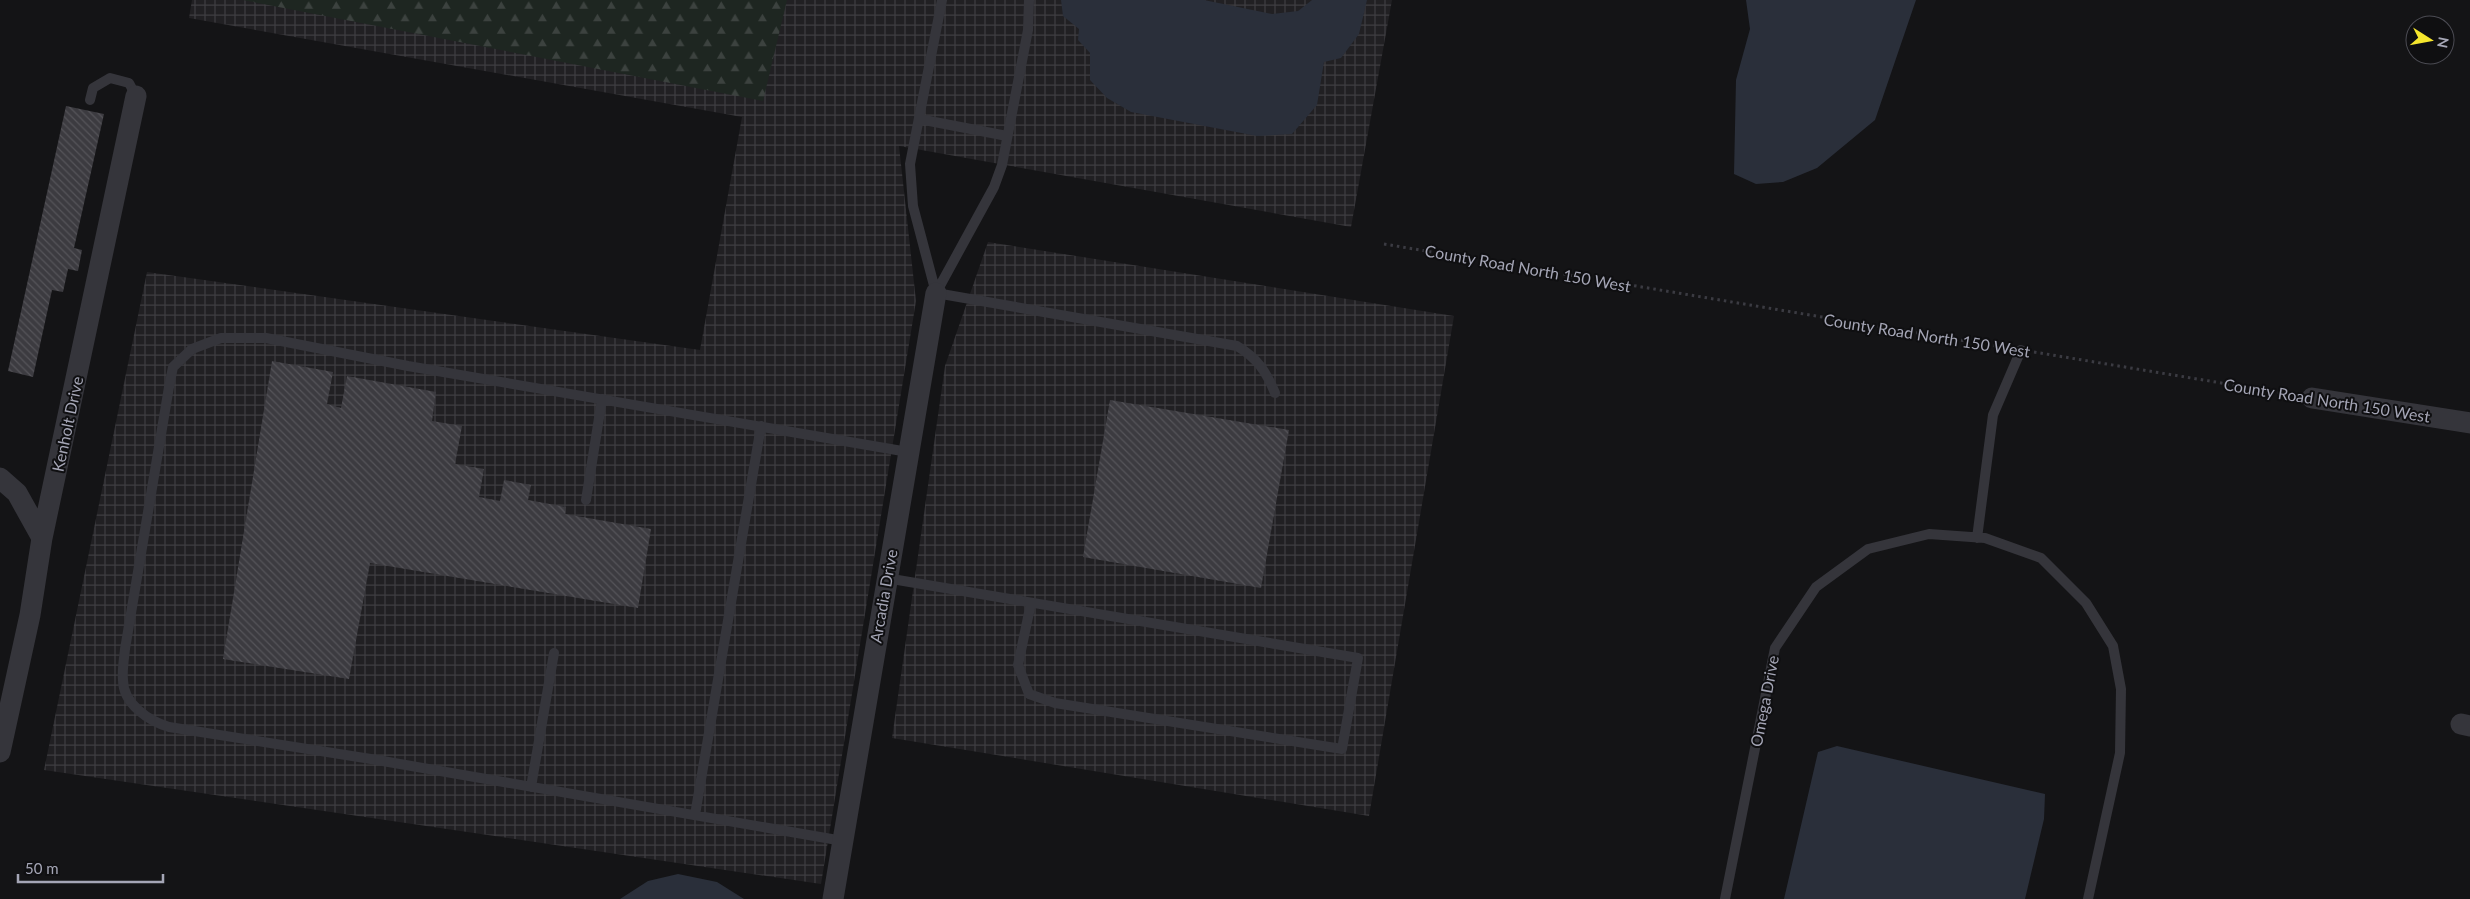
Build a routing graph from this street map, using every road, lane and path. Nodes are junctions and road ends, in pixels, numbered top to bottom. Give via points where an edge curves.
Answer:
1 (942, 0) edge
2 (1029, 0) edge
3 (136, 96) joint
4 (90, 100) dead end
5 (919, 119) junction
6 (1007, 136) junction
7 (1384, 244) dead end
8 (936, 293) junction
9 (2021, 350) junction
10 (1275, 393) dead end
11 (2312, 398) joint
12 (602, 399) junction
13 (2470, 424) edge
14 (761, 426) junction
15 (908, 452) junction
16 (0, 478) edge
17 (586, 500) dead end
18 (42, 538) junction
19 (1977, 538) junction
20 (886, 578) junction
21 (1031, 603) junction
22 (554, 653) dead end
23 (4, 716) edge
24 (0, 752) edge
25 (531, 787) junction
26 (695, 815) junction
27 (843, 841) junction
28 (833, 899) edge
29 (1724, 899) edge
30 (2088, 899) edge

1 - 5 lane
2 - 6 lane via 1028,30
3 - 4 lane via 129,83 110,78 93,88
3 - 18 street, Kenholt Drive
5 - 6 lane
5 - 8 lane via 910,164 913,206
6 - 8 lane via 994,187
7 - 9 path, County Road North 150 West
8 - 10 lane via 1237,346 1253,355 1266,372
8 - 15 street, Arcadia Drive
9 - 11 path, County Road North 150 West
9 - 19 lane via 1993,415
11 - 13 street, County Road North 150 West
12 - 14 lane
12 - 17 lane
12 - 25 lane via 266,338 221,338 192,350 173,367 169,387 125,649 122,683 134,706 153,722 169,727
14 - 15 lane
14 - 26 lane
15 - 20 street, Arcadia Drive
16 - 18 street via 17,493
18 - 23 street, Kenholt Drive via 30,615
19 - 29 lane, Omega Drive via 1929,534 1868,549 1816,587 1775,648
19 - 30 lane, Omega Drive via 2041,558 2086,603 2113,646 2121,688 2120,752
20 - 21 lane
20 - 27 street, Arcadia Drive
21 - 21 lane via 1358,658 1342,749 1055,703 1029,694 1018,665
22 - 25 lane
23 - 24 street, Kenholt Drive
25 - 26 lane
26 - 27 lane
27 - 28 street, Arcadia Drive

